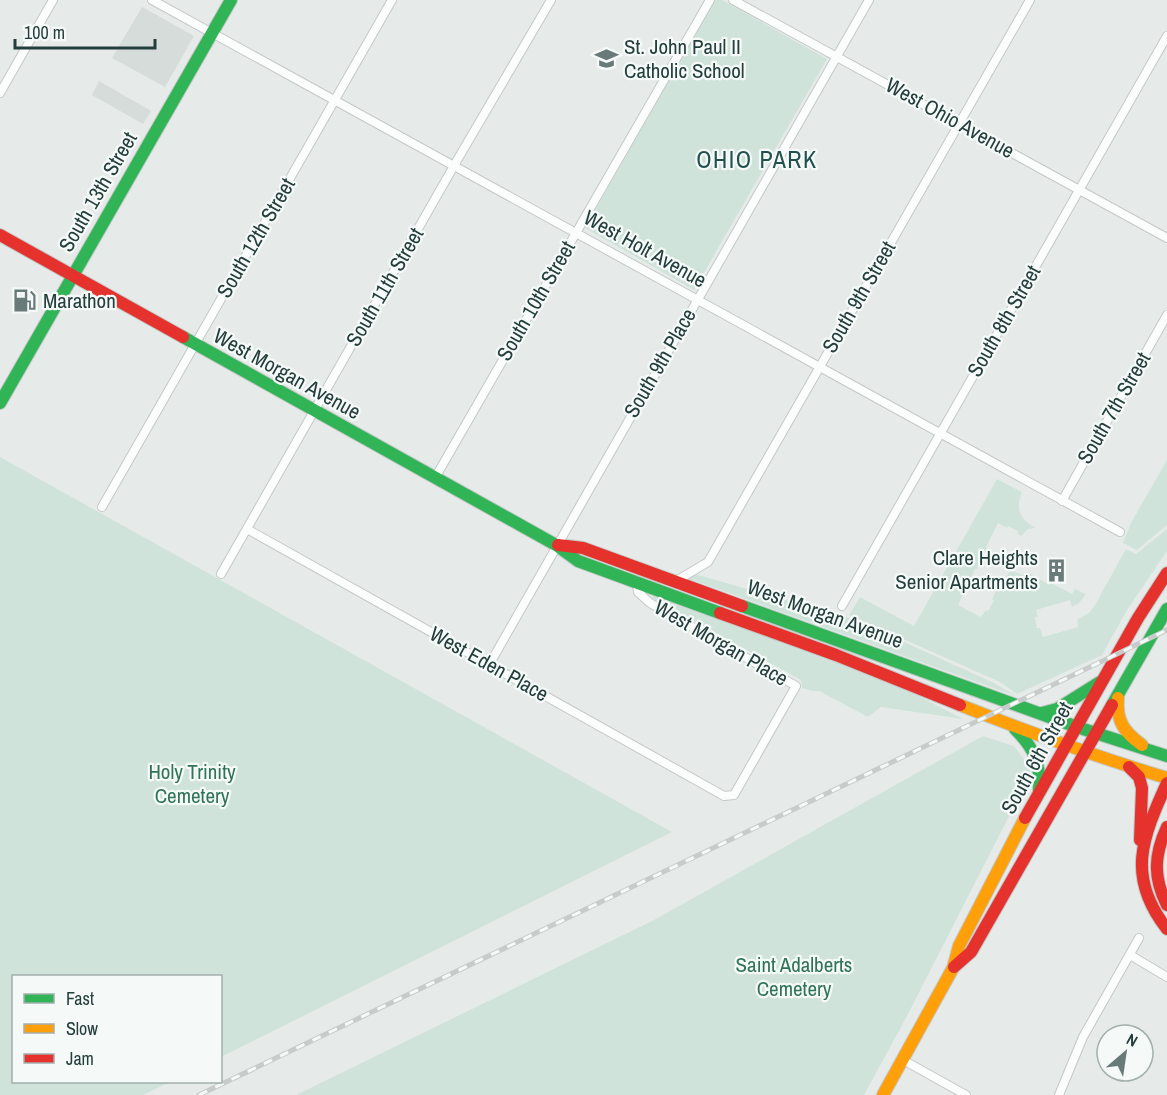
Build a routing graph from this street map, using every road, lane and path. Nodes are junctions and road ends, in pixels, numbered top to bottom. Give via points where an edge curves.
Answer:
1 (53, 0) edge
2 (152, 0) edge
3 (231, 0) edge
4 (392, 0) edge
5 (552, 0) edge
6 (710, 0) edge
7 (733, 0) edge
8 (869, 0) edge
9 (1030, 0) edge
10 (212, 34) junction
11 (1167, 36) edge
12 (836, 57) junction
13 (0, 93) edge
14 (335, 101) junction
15 (958, 122) junction
16 (454, 167) junction
17 (1079, 189) junction
18 (576, 232) junction
19 (0, 235) edge
20 (1167, 238) edge
21 (72, 276) junction
22 (697, 299) junction
23 (1167, 315) edge
24 (194, 344) junction
25 (819, 367) junction
26 (0, 403) edge
27 (315, 411) junction
28 (939, 433) junction
29 (435, 478) junction
30 (1062, 501) junction
31 (102, 507) dead end
32 (247, 529) junction
33 (1120, 532) dead end
34 (556, 545) junction
35 (640, 568) junction
36 (1167, 573) edge
37 (221, 574) dead end
38 (676, 581) junction
39 (635, 582) junction
40 (842, 606) dead end
41 (1167, 609) edge
42 (489, 665) junction
43 (1103, 680) junction
44 (1119, 692) junction
45 (1041, 713) junction
46 (1012, 726) junction
47 (1077, 727) junction
48 (1095, 733) junction
49 (1067, 745) junction
50 (1150, 751) junction
51 (1085, 752) junction
52 (1167, 756) edge
53 (1129, 767) junction
54 (1167, 778) edge
55 (1167, 783) edge
56 (1038, 795) junction
57 (731, 797) joint
58 (1167, 827) edge
59 (1141, 862) junction
60 (1167, 905) edge
61 (1167, 929) edge
62 (1139, 938) dead end
63 (1130, 955) junction
64 (953, 968) junction
65 (1167, 976) edge
66 (903, 1060) junction
67 (883, 1095) edge
68 (966, 1095) edge
69 (1059, 1095) edge

1 - 13 street
2 - 10 street, West Holt Avenue
3 - 10 main road, South 13th Street
4 - 14 street, South 12th Street
5 - 16 street, South 11th Street
6 - 18 street, South 10th Street
7 - 12 street, West Ohio Avenue
8 - 12 street, South 9th Place
9 - 15 street, South 9th Street
10 - 14 street, West Holt Avenue
10 - 21 main road, South 13th Street
11 - 17 street, South 8th Street
12 - 15 street, West Ohio Avenue
12 - 22 street, South 9th Place
14 - 16 street, West Holt Avenue
14 - 24 street, South 12th Street
15 - 17 street, West Ohio Avenue
15 - 25 street, South 9th Street
16 - 18 street, West Holt Avenue
16 - 27 street, South 11th Street
17 - 20 street, West Ohio Avenue
17 - 28 street, South 8th Street
18 - 22 street, West Holt Avenue
18 - 29 street, South 10th Street
19 - 21 main road, West Morgan Avenue
21 - 24 main road, West Morgan Avenue
21 - 26 main road, South 13th Street
22 - 25 street, West Holt Avenue
22 - 34 street, South 9th Place
23 - 30 street, South 7th Street
24 - 27 main road, West Morgan Avenue
24 - 31 street, South 12th Street
25 - 28 street, West Holt Avenue
25 - 38 street, South 9th Street via 708,562
27 - 29 main road, West Morgan Avenue
27 - 32 street, South 11th Street
28 - 30 street, West Holt Avenue
28 - 40 street, South 8th Street
29 - 34 main road, West Morgan Avenue
30 - 33 street, West Holt Avenue
32 - 37 street, South 11th Street
32 - 42 street, West Eden Place
34 - 35 main road, West Morgan Avenue via 583,548
34 - 39 main road, West Morgan Avenue via 578,561
34 - 42 street, South 9th Place
35 - 38 main road, West Morgan Avenue
35 - 39 street, West Morgan Place
36 - 43 main road, South 6th Street
38 - 45 main road, West Morgan Avenue
39 - 46 main road, West Morgan Avenue via 836,655
39 - 57 street, West Morgan Place via 638,592 650,603 796,686
41 - 44 main road, South 6th Street
42 - 57 street, West Eden Place
43 - 45 main road via 1057,709
43 - 47 main road, South 6th Street
44 - 48 main road, South 6th Street
44 - 50 main road via 1116,712 1123,729
45 - 47 main road, West Morgan Avenue
46 - 49 main road, West Morgan Avenue
46 - 56 main road via 1032,746 1038,759
47 - 48 main road
47 - 49 main road, South 6th Street
48 - 50 main road
48 - 51 main road, South 6th Street
49 - 51 main road
49 - 56 main road, South 6th Street
50 - 52 main road
51 - 53 main road
51 - 64 main road, South 6th Street via 971,952
53 - 54 main road
53 - 59 main road via 1139,777 1142,788
55 - 59 main road via 1154,812
56 - 64 main road, South 6th Street via 959,946
58 - 60 main road via 1155,859 1159,889
59 - 61 main road via 1147,899
62 - 63 street
63 - 65 street
63 - 69 street via 1083,1037
64 - 66 main road, South 6th Street
66 - 67 main road, South 6th Street
66 - 68 street

